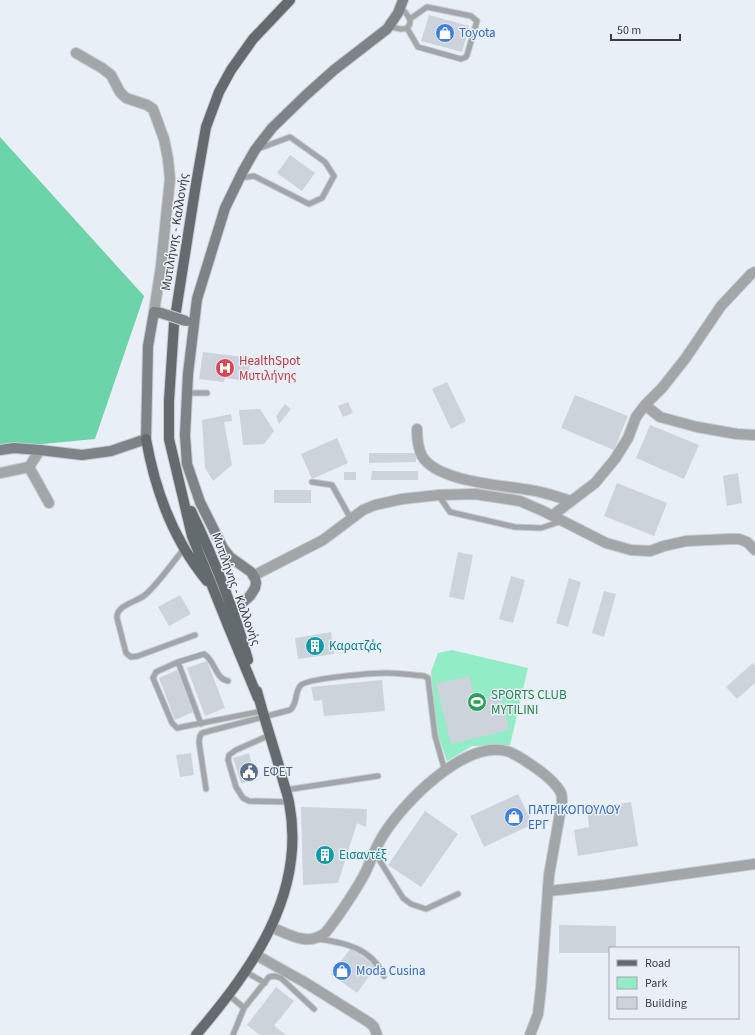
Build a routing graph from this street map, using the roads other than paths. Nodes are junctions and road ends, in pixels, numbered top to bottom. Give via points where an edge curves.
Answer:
1 (290, 0) edge
2 (402, 4) edge
3 (410, 19) junction
4 (389, 26) junction
5 (406, 28) junction
6 (76, 53) dead end
7 (255, 150) junction
8 (239, 178) junction
9 (755, 272) edge
10 (157, 312) junction
11 (190, 321) junction
12 (187, 393) junction
13 (207, 393) dead end
14 (645, 405) junction
15 (417, 429) dead end
16 (755, 435) edge
17 (146, 439) junction
18 (0, 450) edge
19 (40, 450) junction
20 (30, 467) junction
21 (0, 473) edge
22 (312, 482) dead end
23 (182, 493) junction
24 (439, 495) junction
25 (571, 501) junction
26 (49, 503) dead end
27 (553, 515) junction
28 (351, 519) junction
29 (563, 520) junction
30 (184, 549) junction
31 (755, 550) edge
32 (253, 576) junction
33 (213, 588) junction
34 (226, 609) junction
35 (195, 635) dead end
36 (178, 662) junction
37 (228, 681) dead end
38 (263, 714) junction
39 (201, 724) junction
40 (270, 735) junction
41 (445, 771) junction
42 (378, 776) dead end
43 (206, 789) dead end
44 (285, 790) junction
45 (289, 802) junction
46 (374, 852) junction
47 (755, 864) edge
48 (549, 891) junction
49 (458, 894) dead end
50 (271, 927) junction
51 (316, 938) junction
52 (256, 955) junction
53 (246, 972) junction
54 (384, 976) dead end
55 (265, 983) junction
56 (228, 995) junction
57 (244, 1008) junction
58 (314, 1009) dead end
59 (376, 1034) edge
60 (196, 1035) edge
61 (233, 1035) edge
62 (530, 1035) edge

1 - 23 main road, Μυτιλήνης - Καλλονής via 253,39 231,70 219,92 206,127 174,324 168,402 169,439
2 - 3 lane
2 - 4 street
3 - 5 lane via 411,22
3 - 5 lane via 429,7 471,16 476,21 467,55 461,59 418,46
4 - 5 lane
4 - 7 street via 306,95 272,128
6 - 10 street via 111,75 126,98 153,109 164,139 170,180
7 - 8 street
7 - 8 lane via 290,137 325,162 334,176 322,198 309,204 254,176
8 - 11 street via 225,208
9 - 14 street via 722,306 685,359
10 - 11 street, bridge
10 - 17 street via 148,346
11 - 12 street
12 - 13 lane
12 - 32 street via 187,464 194,486 226,553
14 - 16 street via 660,417 697,427
14 - 25 street via 616,459 595,483
15 - 25 street via 416,439 422,456 445,473 480,482 532,490
17 - 19 street via 111,451 92,454
17 - 30 main road via 151,468 161,499
18 - 19 street
19 - 20 street
20 - 21 street
20 - 26 street
22 - 28 lane via 332,486
23 - 33 main road, Μυτιλήνης - Καλλονής via 192,536
23 - 34 main road, Μυτιλήνης - Καλλονής via 202,535
24 - 27 street via 475,494 520,502
24 - 28 street via 375,505
24 - 29 lane via 450,512 515,527 541,528
25 - 27 street
27 - 29 street
28 - 32 street via 316,544
29 - 31 street via 606,543 632,550 650,551 686,541 730,539 747,542
30 - 33 main road
30 - 35 lane via 150,590 120,609 117,618 126,652 131,657
32 - 34 street via 256,583 246,599
33 - 34 main road, Μυτιλήνης - Καλλονής
34 - 38 main road, Μυτιλήνης - Καλλονής
36 - 37 lane via 204,654 208,656 222,679
36 - 39 lane
36 - 39 lane via 156,672 153,680 174,727 180,729
38 - 39 lane
38 - 40 main road, Μυτιλήνης - Καλλονής
38 - 41 lane via 292,709 299,688 306,683 387,673 424,676 428,680 435,736
38 - 43 lane via 205,731 200,736
40 - 44 main road, Μυτιλήνης - Καλλονής
40 - 45 lane via 236,750 229,755 228,760 236,787 243,798 249,801
41 - 46 street via 406,805
41 - 48 street via 474,754 484,751 506,751 532,765 561,793 562,802 549,875
42 - 44 lane
44 - 45 main road, Μυτιλήνης - Καλλονής
45 - 50 main road, Μυτιλήνης - Καλλονής via 291,858 286,886
46 - 49 lane via 403,898 411,904 426,909
46 - 51 street via 353,895 325,933
47 - 48 street
48 - 62 street via 538,1014
50 - 51 street via 303,940
50 - 52 main road, Μυτιλήνης - Καλλονής
51 - 54 lane via 350,945 374,960
52 - 53 main road, Μυτιλήνης - Καλλονής
52 - 59 street via 370,1023
53 - 55 lane
53 - 56 main road, Μυτιλήνης - Καλλονής
55 - 57 lane
55 - 58 lane via 269,977 281,978
56 - 57 lane
56 - 60 main road, Μυτιλήνης - Καλλονής
57 - 61 lane

